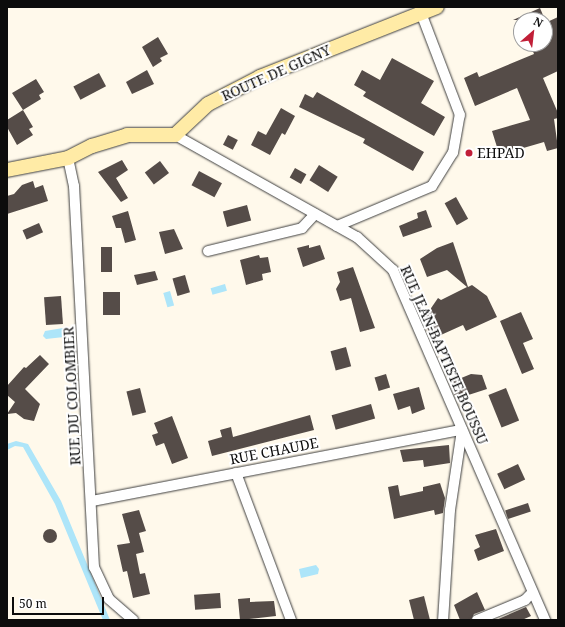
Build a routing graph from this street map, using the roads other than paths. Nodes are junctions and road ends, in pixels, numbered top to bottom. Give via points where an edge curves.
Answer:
1 (437, 7) edge
2 (421, 13) junction
3 (175, 135) junction
4 (68, 158) junction
5 (7, 170) edge
6 (315, 214) junction
7 (338, 226) junction
8 (208, 251) dead end
9 (462, 430) junction
10 (236, 473) junction
11 (92, 500) junction
12 (531, 594) junction
13 (133, 620) edge
14 (291, 620) edge
15 (443, 620) edge
16 (478, 620) edge
17 (545, 620) edge

1 - 2 street, ROUTE DE GIGNY
2 - 3 street, ROUTE DE GIGNY via 260,78 208,104
2 - 7 street via 460,113 454,153 432,186
3 - 4 street via 127,135 92,146
3 - 6 street, RUE JEAN-BAPTISTE BOUSSU
4 - 5 street
4 - 11 street, RUE DU COLOMBIER via 74,186
6 - 7 street, RUE JEAN-BAPTISTE BOUSSU
6 - 8 street via 302,228
7 - 9 street, RUE JEAN-BAPTISTE BOUSSU via 357,237 393,270
9 - 10 street, RUE CHAUDE
9 - 12 street, RUE JEAN-BAPTISTE BOUSSU
9 - 15 street via 450,510
10 - 11 street, RUE CHAUDE
10 - 14 street
11 - 13 street, RUE DU COLOMBIER via 94,567 109,599
12 - 16 street via 525,600
12 - 17 street, RUE JEAN-BAPTISTE BOUSSU

